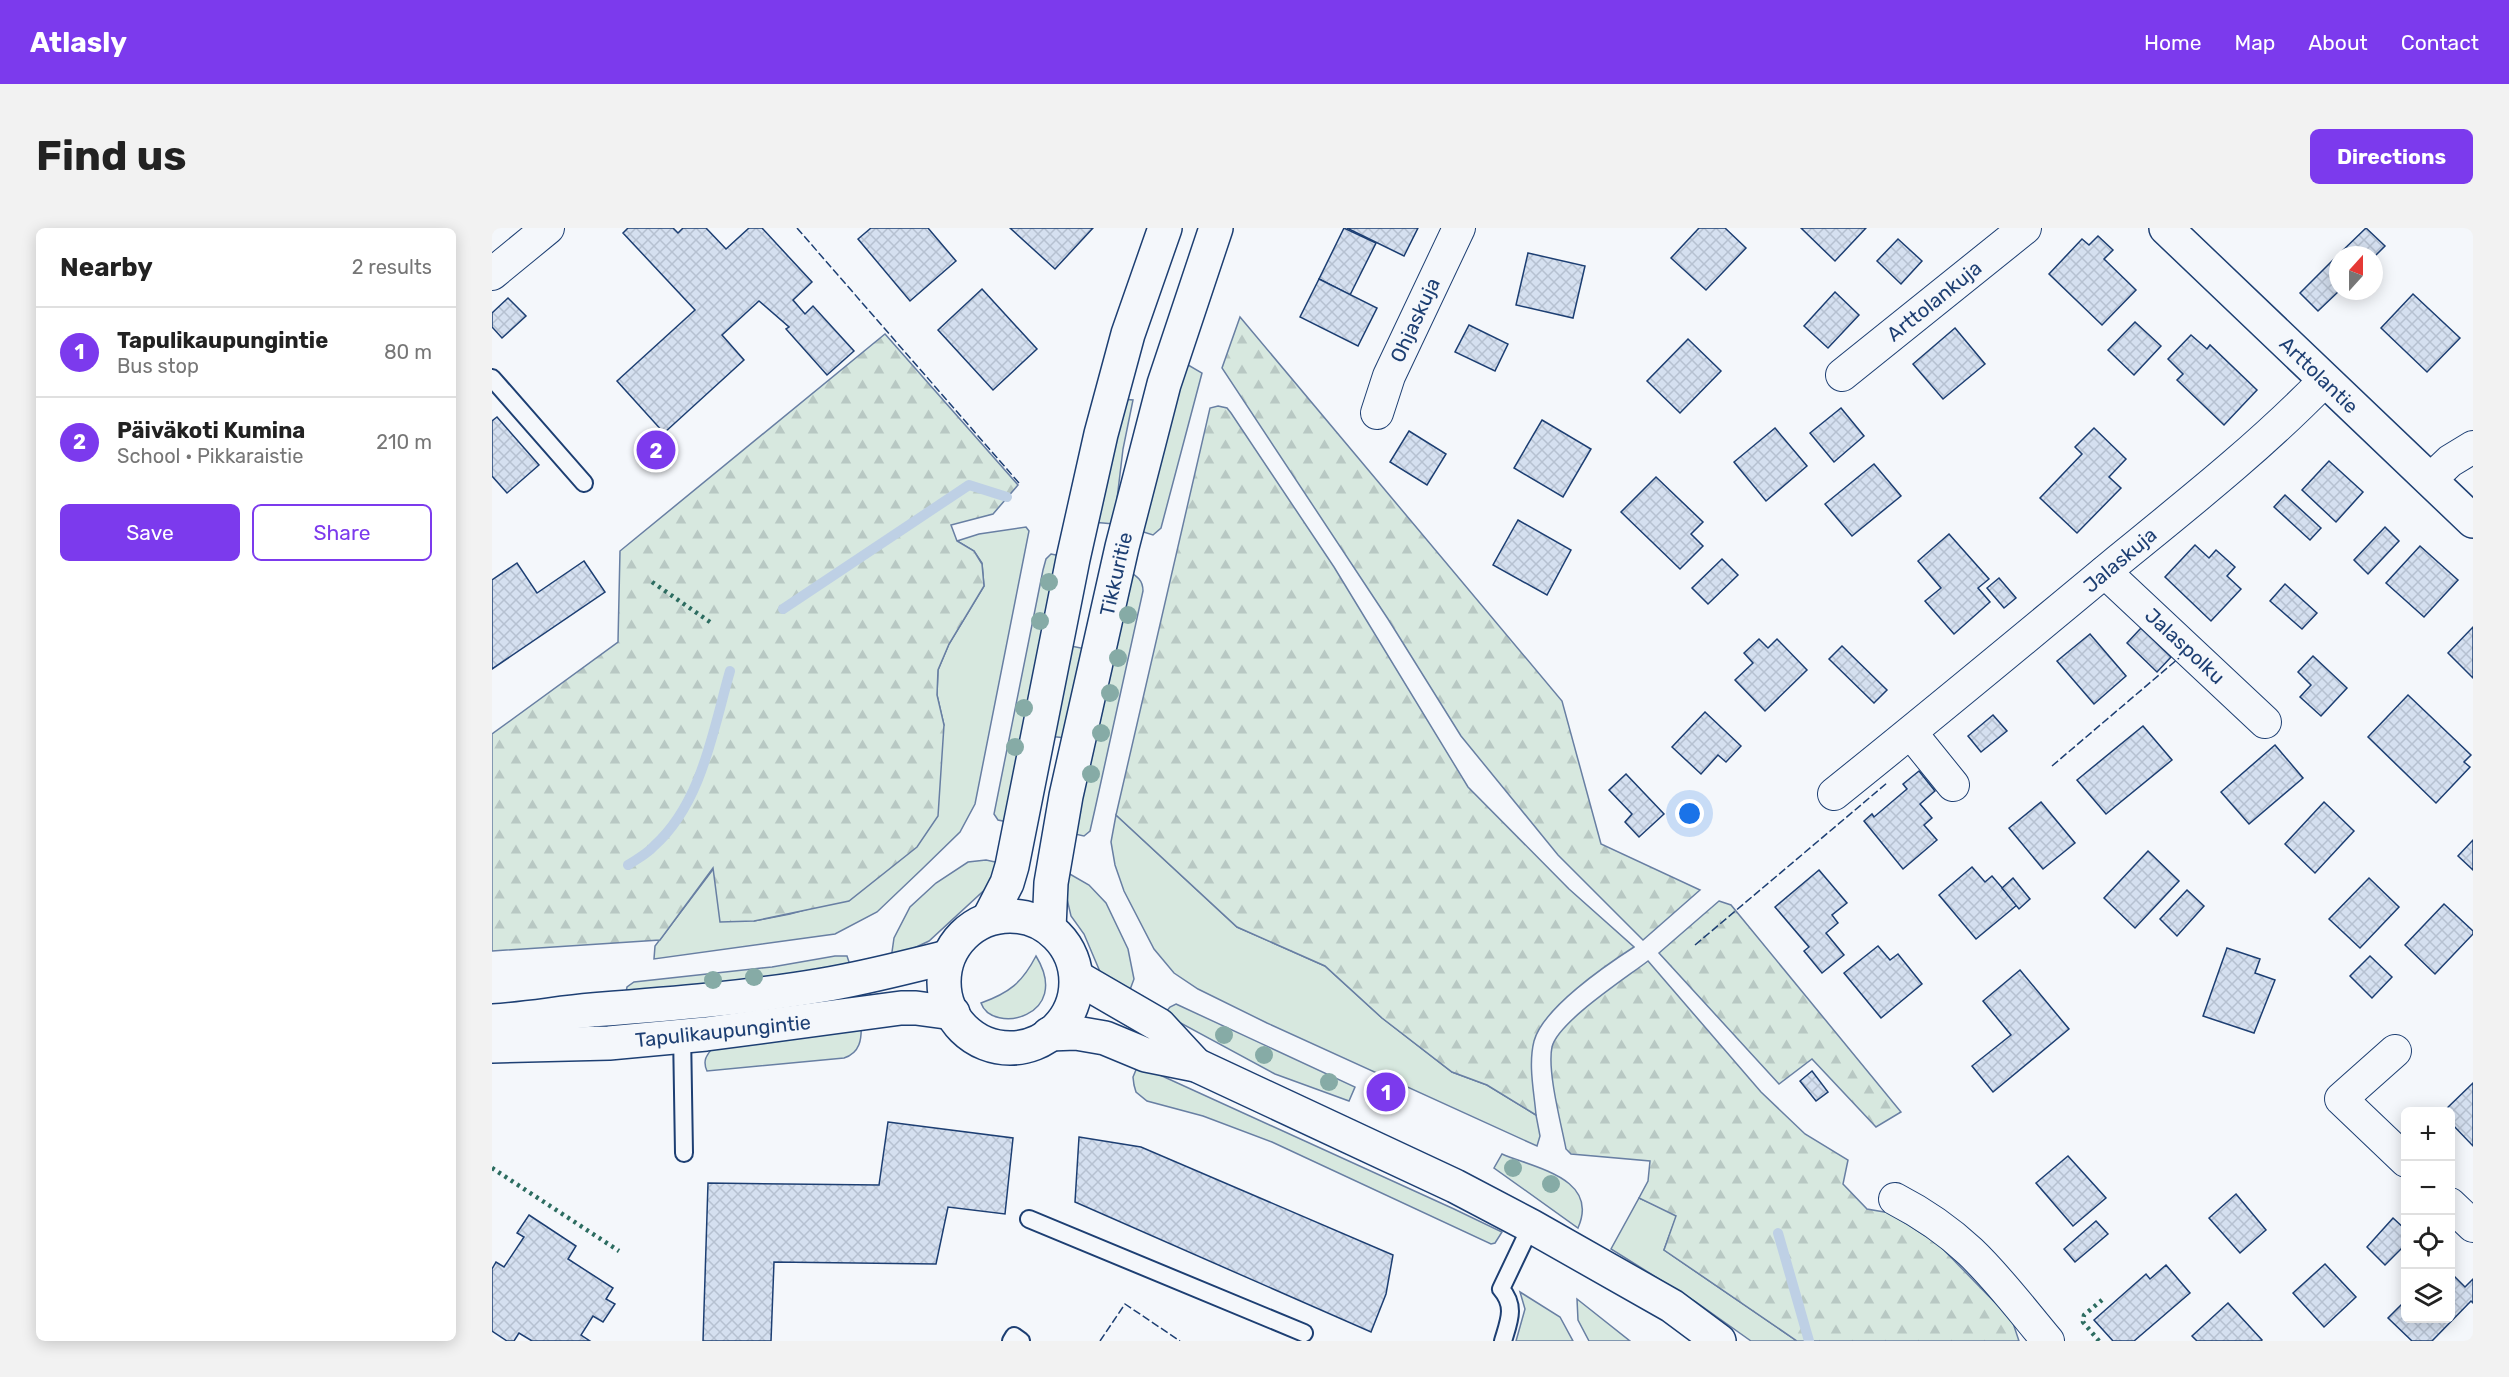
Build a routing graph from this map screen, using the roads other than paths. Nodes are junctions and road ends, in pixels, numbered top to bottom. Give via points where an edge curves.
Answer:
1 (548, 228) edge
2 (1165, 228) edge
3 (1216, 228) edge
4 (1459, 228) edge
5 (2025, 228) edge
6 (2166, 228) edge
7 (492, 274) edge
8 (1842, 375) dead end
9 (492, 378) edge
10 (2324, 381) junction
11 (1377, 413) dead end
12 (2473, 447) edge
13 (2430, 480) junction
14 (584, 483) dead end
15 (2473, 521) edge
16 (2105, 572) junction
17 (2265, 722) dead end
18 (1911, 733) junction
19 (1953, 785) dead end
20 (1834, 794) dead end
21 (989, 918) junction
22 (1049, 928) junction
23 (948, 957) junction
24 (1078, 978) junction
25 (680, 1004) junction
26 (953, 1013) junction
27 (492, 1021) edge
28 (1049, 1034) junction
29 (682, 1036) junction
30 (492, 1046) edge
31 (2395, 1051) dead end
32 (1196, 1065) junction
33 (684, 1153) dead end
34 (2401, 1157) edge
35 (1896, 1199) dead end
36 (2455, 1208) edge
37 (1029, 1218) dead end
38 (1531, 1226) junction
39 (2473, 1226) edge
40 (1304, 1333) dead end
41 (1011, 1341) edge
42 (1021, 1341) edge
43 (1503, 1341) edge
44 (1719, 1341) edge
45 (2048, 1341) edge

1 - 7 street
2 - 21 main road via 1128,334 1101,434 1012,866
3 - 22 main road, Tikkuritie via 1164,384 1124,538 1066,796 1051,883
4 - 11 street, Ohjaskuja via 1389,376
5 - 8 street, Arttolankuja
6 - 10 main road, Arttolantie
9 - 14 lane
10 - 13 main road, Arttolantie
10 - 16 street, Jalaskuja
12 - 13 street
13 - 15 main road, Arttolantie
16 - 17 street, Jalaspolku
16 - 18 street, Jalaskuja
18 - 19 street
18 - 20 street, Jalaskuja
21 - 22 main road via 1024,917
21 - 23 main road via 963,936
22 - 24 main road via 1073,957
23 - 25 main road, Tapulikaupungintie via 821,986
23 - 26 main road via 946,991
24 - 28 main road via 1069,1010
24 - 32 main road via 1159,1025
25 - 27 main road, Tapulikaupungintie
25 - 29 lane
26 - 28 main road via 973,1037 993,1047 1017,1049 1040,1042
26 - 29 main road, Tapulikaupungintie via 901,1008
28 - 32 main road via 1076,1032 1105,1038 1146,1055
29 - 30 main road, Tapulikaupungintie via 609,1043
29 - 33 lane
31 - 34 street via 2334,1101
32 - 38 main road via 1455,1186
35 - 45 street via 1936,1222 1969,1248
36 - 39 street
37 - 40 lane
38 - 43 lane via 1500,1289 1509,1299 1510,1313
38 - 44 main road via 1672,1305
41 - 42 lane via 1014,1336

